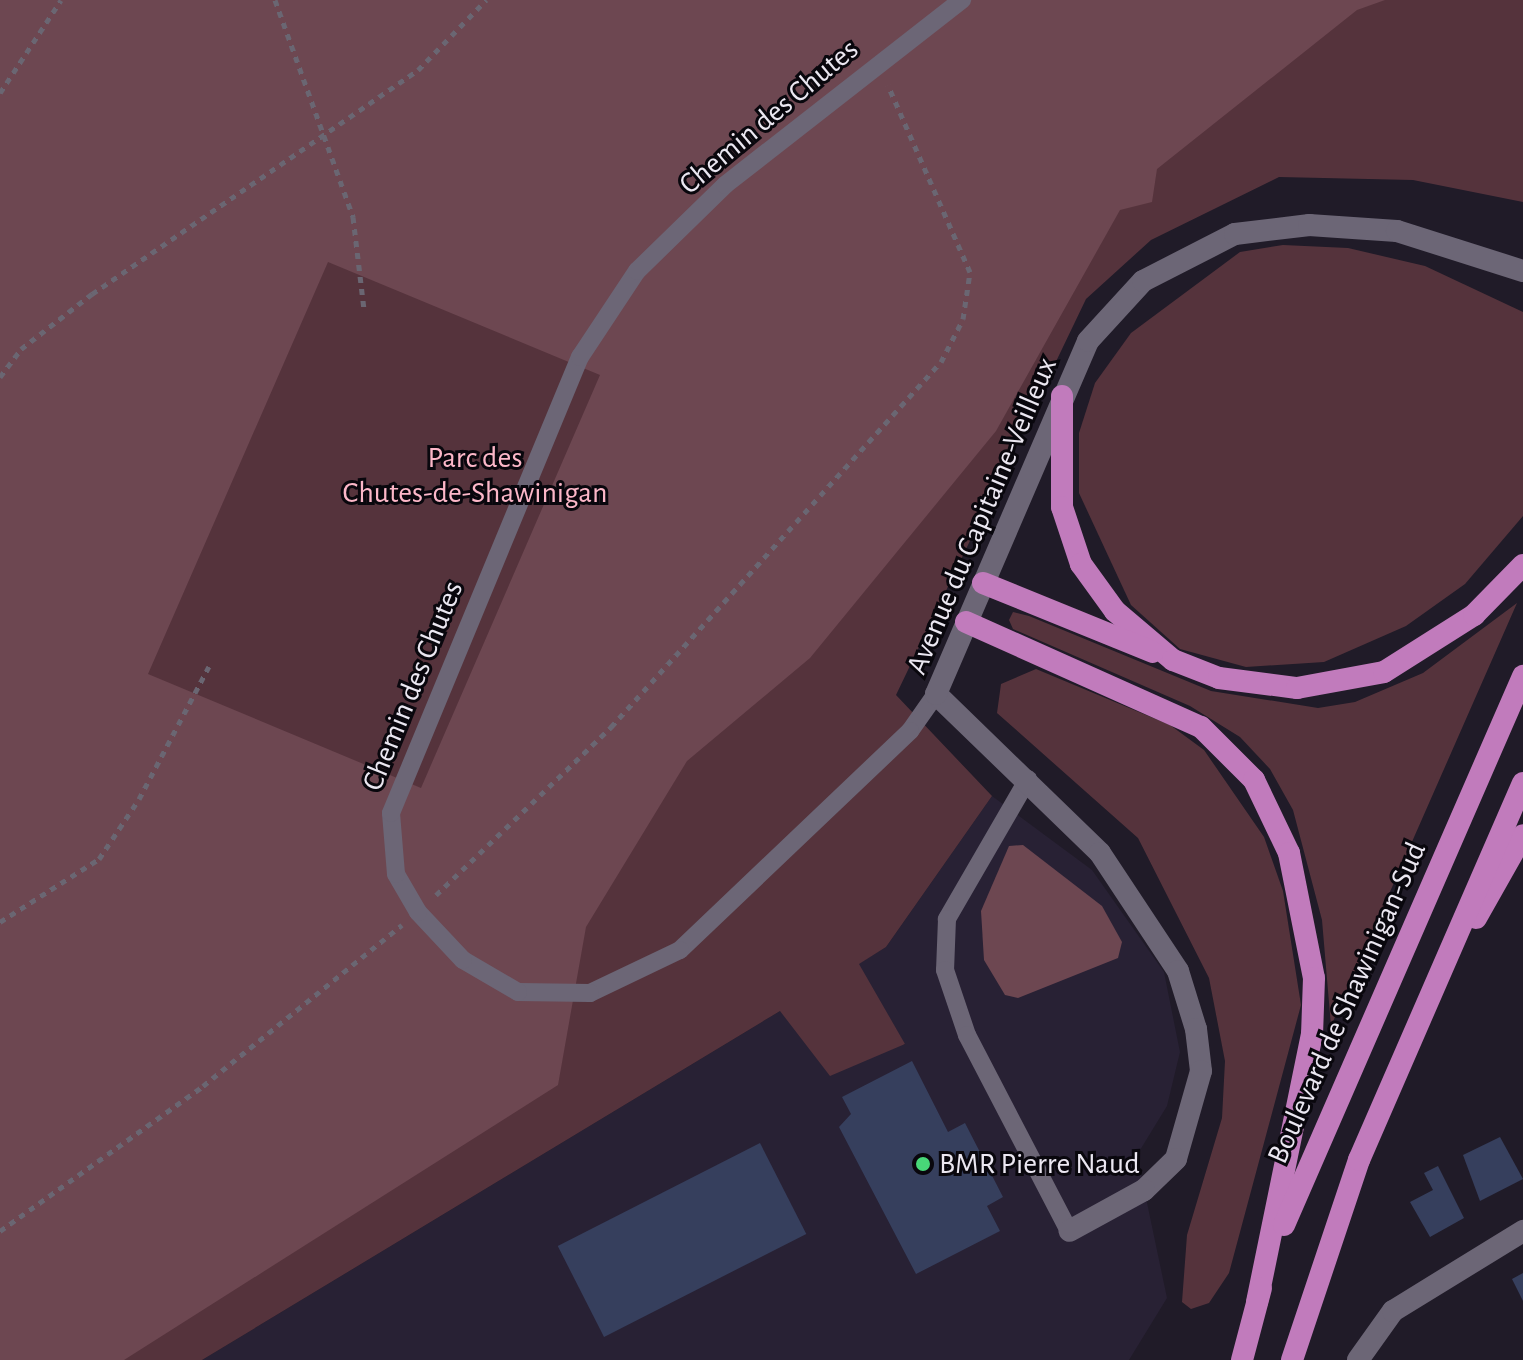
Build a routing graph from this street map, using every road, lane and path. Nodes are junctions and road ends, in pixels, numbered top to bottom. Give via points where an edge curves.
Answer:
1 (61, 0) edge
2 (275, 0) edge
3 (486, 0) edge
4 (962, 0) edge
5 (878, 63) junction
6 (0, 93) edge
7 (328, 132) junction
8 (1523, 271) edge
9 (364, 309) dead end
10 (0, 377) edge
11 (1062, 396) junction
12 (1523, 565) edge
13 (983, 583) junction
14 (966, 622) junction
15 (1173, 660) junction
16 (209, 666) dead end
17 (1523, 676) edge
18 (936, 694) junction
19 (1028, 779) junction
20 (1523, 783) edge
21 (1523, 835) edge
22 (418, 912) junction
23 (0, 922) edge
24 (1426, 1006) junction
25 (0, 1231) edge
26 (1069, 1231) joint
27 (1523, 1231) edge
28 (1257, 1301) junction
29 (1242, 1360) edge
30 (1292, 1360) edge
31 (1358, 1360) edge

1 - 6 path
2 - 7 path
3 - 7 path via 418,70
4 - 5 lane, Chemin des Chutes
5 - 22 lane, Chemin des Chutes via 725,185 637,271 580,357 391,813 396,874
5 - 22 path via 970,272 963,319 941,362 611,727
7 - 9 path via 361,250
7 - 10 path via 92,294 21,349
8 - 11 street, Avenue du Capitaine-Veilleux via 1397,231 1309,225 1235,234 1173,262 1113,306
11 - 13 street, Avenue du Capitaine-Veilleux
11 - 15 main road via 1062,507 1081,564 1115,611
12 - 15 main road via 1474,615 1384,672 1339,684 1251,687
13 - 14 street, Avenue du Capitaine-Veilleux
13 - 15 main road
14 - 18 street, Avenue du Capitaine-Veilleux
14 - 28 main road via 1201,727 1254,780 1289,853 1314,978 1312,1034
16 - 23 path via 139,799 99,859
17 - 28 main road, Boulevard de Shawinigan-Sud via 1292,1204
18 - 19 street, Avenue du Capitaine-Veilleux
18 - 22 lane, Chemin des Chutes via 910,731 680,950 590,993 518,992 463,960
19 - 26 lane via 947,919 945,970 967,1035
19 - 26 street, Avenue du Capitaine-Veilleux via 1146,914 1178,971 1201,1071 1193,1119 1176,1159 1144,1190
20 - 24 main road
21 - 24 main road
22 - 25 path via 203,1086
24 - 30 main road via 1328,1241
27 - 31 street via 1393,1311
28 - 29 main road, Boulevard de Shawinigan-Sud

